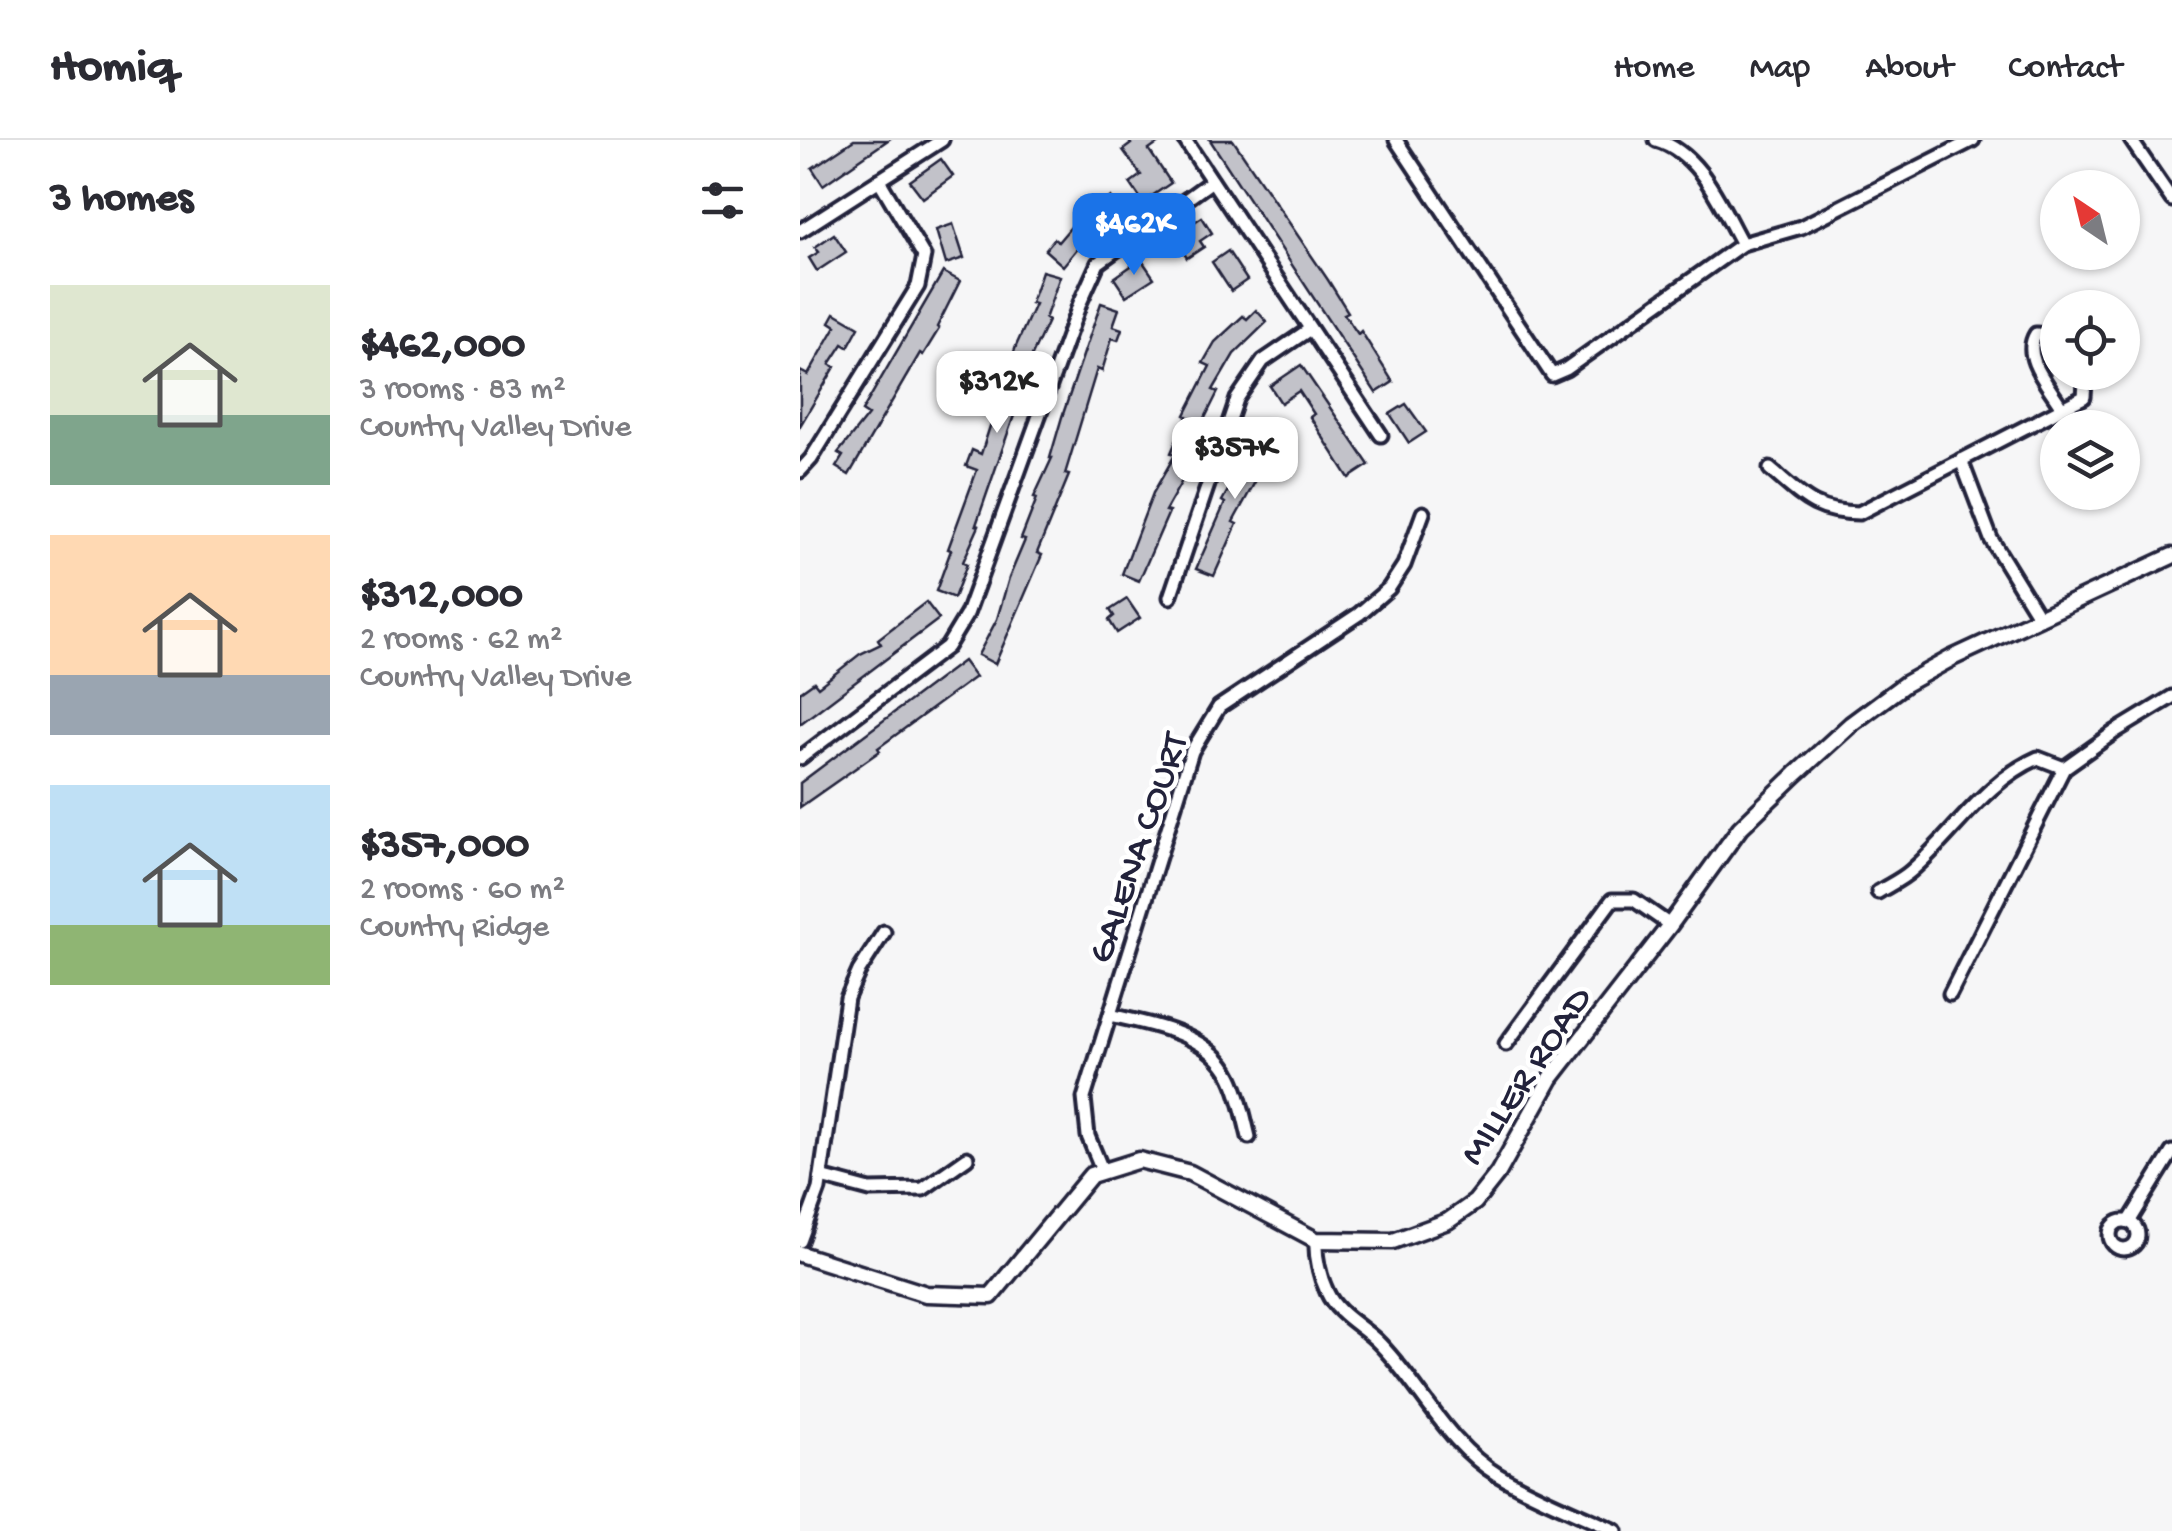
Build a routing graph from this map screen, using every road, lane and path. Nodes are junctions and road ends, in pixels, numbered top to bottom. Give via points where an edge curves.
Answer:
1 (942, 140) edge
2 (1185, 140) edge
3 (1396, 140) edge
4 (1656, 140) edge
5 (1973, 140) edge
6 (2132, 140) edge
7 (879, 180) junction
8 (1212, 181) junction
9 (2172, 200) edge
10 (800, 231) edge
11 (1742, 244) junction
12 (1310, 329) junction
13 (2040, 334) edge
14 (2040, 372) edge
15 (2051, 390) edge
16 (2084, 390) edge
17 (2062, 408) junction
18 (1381, 435) dead end
19 (1961, 460) junction
20 (1770, 469) dead end
21 (800, 471) edge
22 (1423, 513) dead end
23 (2172, 556) edge
24 (1170, 598) dead end
25 (2039, 616) junction
26 (2172, 698) edge
27 (800, 758) edge
28 (2064, 768) junction
29 (1878, 892) dead end
30 (1670, 926) junction
31 (884, 932) dead end
32 (1950, 994) dead end
33 (1110, 1015) junction
34 (1506, 1044) dead end
35 (1249, 1136) dead end
36 (2172, 1152) edge
37 (968, 1158) dead end
38 (1102, 1172) junction
39 (821, 1177) junction
40 (2129, 1222) dead end
41 (1316, 1240) junction
42 (800, 1241) edge
43 (800, 1254) edge
44 (1616, 1531) edge

1 - 7 street
2 - 8 street
3 - 11 street via 1552,375
4 - 11 street via 1702,173
5 - 11 street via 1801,227
6 - 9 street
7 - 10 street
7 - 21 street via 924,256 918,286
8 - 12 street
8 - 27 street via 1098,263 967,614 947,646
12 - 18 street
12 - 24 street via 1263,361 1237,399
13 - 14 street via 2030,345
15 - 17 street
16 - 17 street via 2084,397
17 - 19 street
19 - 20 street via 1859,513 1828,512
19 - 25 street via 1991,539
22 - 33 street, GALENA COURT via 1389,588 1219,707 1192,751
23 - 25 street, MILLER ROAD
25 - 30 street, MILLER ROAD via 1905,684 1851,724 1740,828
26 - 28 street
28 - 29 street via 2038,758 2020,766 1991,786 1908,874
28 - 32 street
30 - 34 street via 1634,900 1612,900
30 - 41 street, MILLER ROAD via 1551,1078 1475,1202 1448,1221 1393,1241
31 - 39 street via 847,998
33 - 35 street via 1175,1030 1221,1059
33 - 38 street, GALENA COURT via 1084,1098 1088,1136
36 - 40 street
37 - 39 street via 924,1188 870,1190
38 - 41 street, MILLER ROAD via 1138,1160 1190,1173
38 - 43 street via 1091,1175 990,1296 926,1294
39 - 42 street
41 - 44 street via 1333,1302 1376,1340 1472,1455 1498,1475

